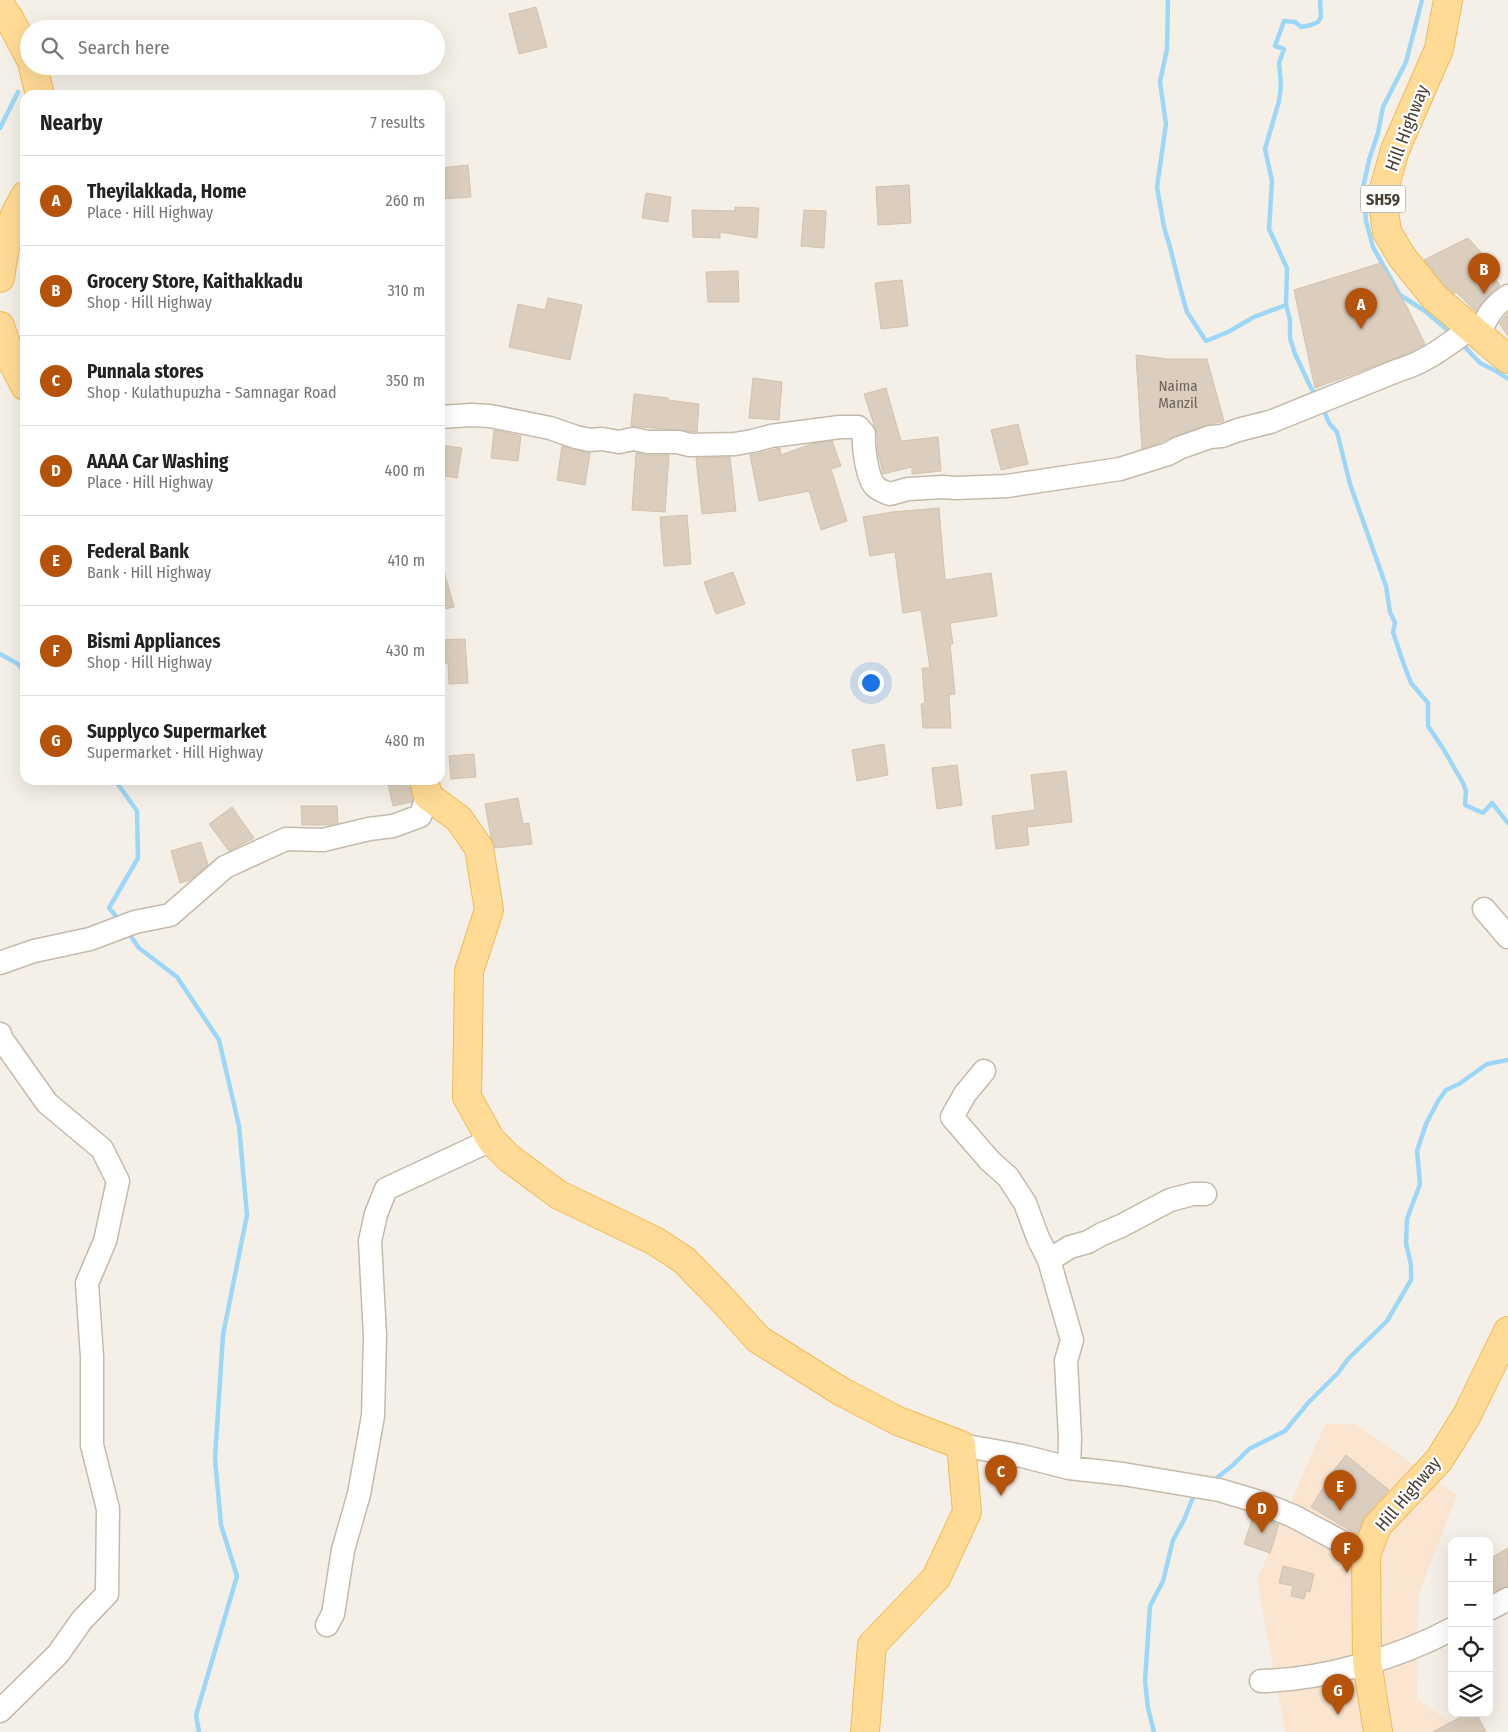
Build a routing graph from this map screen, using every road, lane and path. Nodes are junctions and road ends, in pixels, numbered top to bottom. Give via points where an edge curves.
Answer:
1 (1448, 0) edge
2 (0, 5) edge
3 (20, 39) edge
4 (35, 75) edge
5 (39, 90) edge
6 (20, 204) edge
7 (0, 278) edge
8 (1508, 296) edge
9 (0, 326) edge
10 (1475, 332) junction
11 (1508, 359) edge
12 (20, 376) edge
13 (445, 417) edge
14 (426, 788) edge
15 (1484, 909) dead end
16 (1508, 937) edge
17 (0, 963) edge
18 (0, 1034) edge
19 (984, 1071) dead end
20 (491, 1140) junction
21 (1205, 1194) dead end
22 (1049, 1260) junction
23 (1508, 1331) edge
24 (961, 1445) junction
25 (1069, 1468) junction
26 (1366, 1555) junction
27 (1508, 1599) edge
28 (1493, 1607) edge
29 (327, 1625) dead end
30 (1448, 1631) edge
31 (1366, 1662) junction
32 (1261, 1681) dead end
33 (0, 1711) edge
34 (865, 1732) edge
35 (1378, 1732) edge

1 - 10 main road, Hill Highway / SH59 via 1439,49 1396,150 1382,196 1387,232 1402,257 1435,298
2 - 3 main road
4 - 5 main road
6 - 7 main road via 4,246
8 - 10 street via 1497,304
9 - 12 main road
10 - 11 main road, Hill Highway / SH59
10 - 13 street via 1410,367 1270,422 1210,437 1120,469 1007,486 908,489 890,494 875,486 863,447 864,434 858,427 840,426 735,444 690,445 633,439 619,442 589,440 490,416
14 - 17 street via 420,816 393,826 323,840 286,840 225,867 170,915 135,922 90,939 34,950
14 - 20 main road via 459,819 479,848 490,910 469,970 467,1097
15 - 16 street
18 - 33 street via 47,1103 102,1149 118,1181 105,1241 88,1283 92,1445 108,1509 107,1594 82,1620 58,1654
19 - 22 street via 952,1117 1008,1177 1025,1203
20 - 24 main road via 509,1158 559,1195 655,1241 684,1260 758,1339 842,1392 898,1421
20 - 29 street via 386,1189 376,1214 370,1240 375,1336 373,1416 359,1494 343,1550 333,1614
21 - 22 street via 1170,1200
22 - 25 street via 1072,1340 1066,1361
23 - 26 main road, Hill Highway via 1467,1415 1439,1460 1377,1526
24 - 25 street
24 - 34 main road via 967,1512 936,1578 872,1645
25 - 26 street via 1123,1474 1238,1495 1293,1516
26 - 31 main road, Hill Highway
27 - 28 street
30 - 31 street via 1408,1649
31 - 32 street via 1307,1677
31 - 35 main road, Hill Highway

